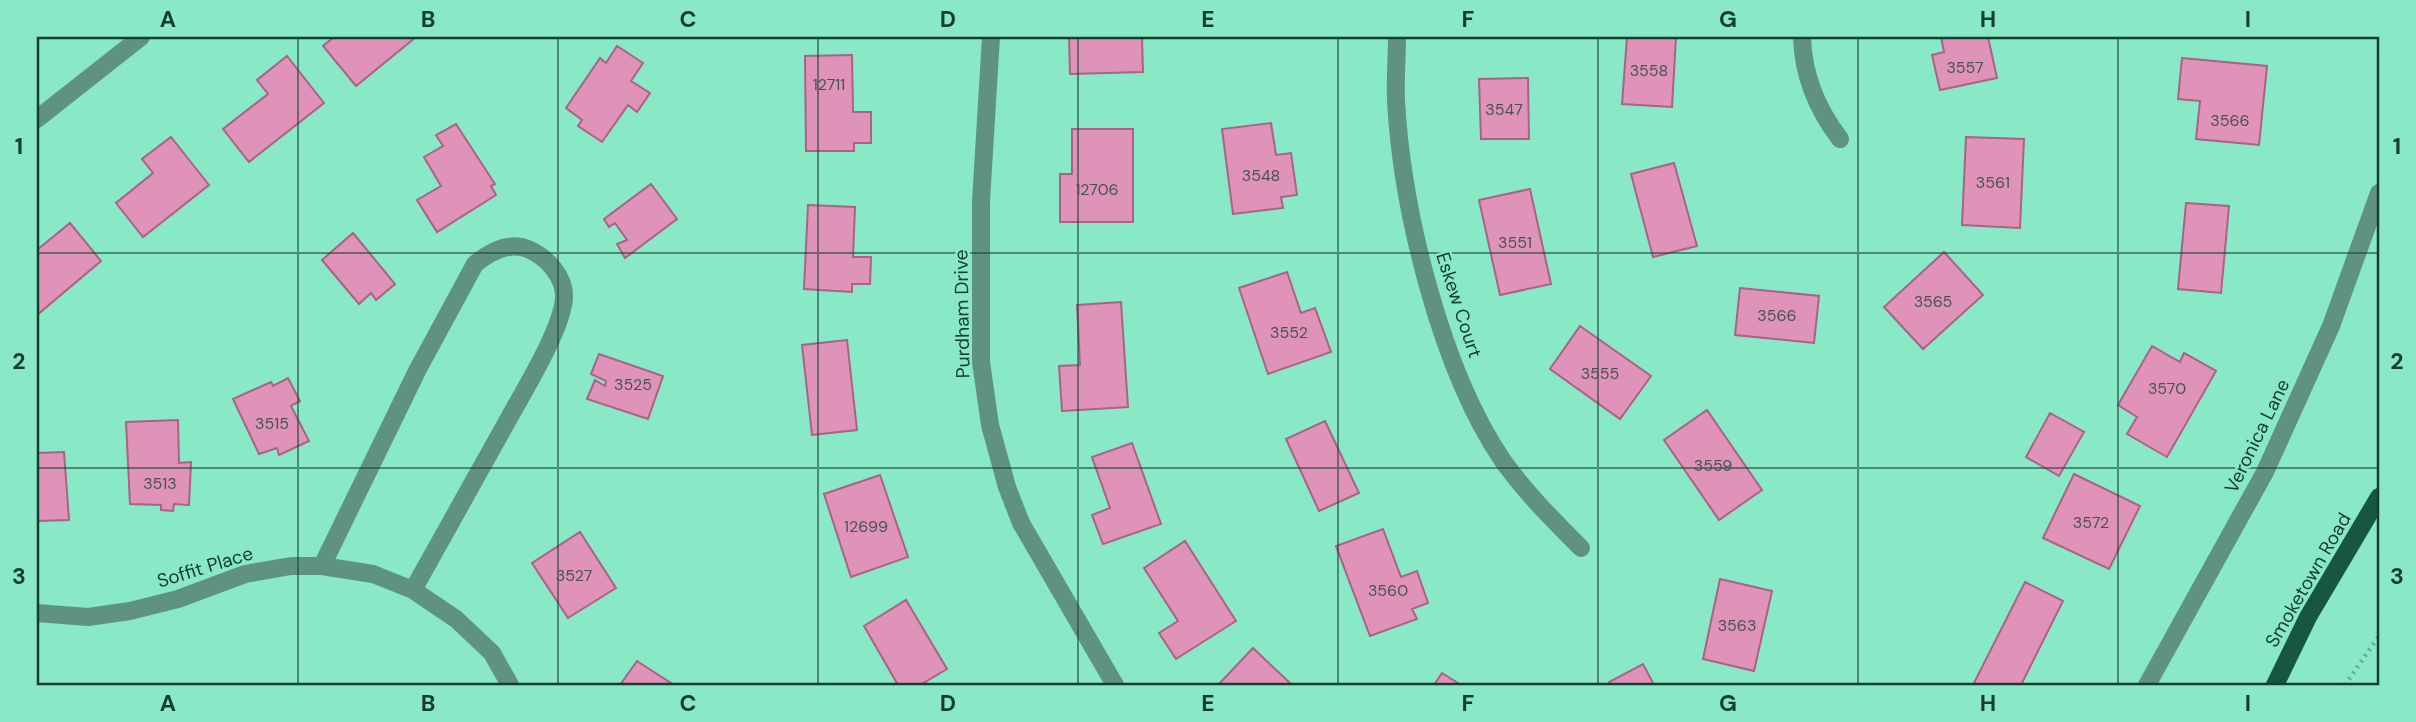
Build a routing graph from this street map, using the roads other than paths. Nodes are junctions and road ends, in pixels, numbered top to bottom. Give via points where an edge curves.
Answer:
1 (141, 37) edge
2 (991, 37) edge
3 (1397, 37) edge
4 (1802, 37) edge
5 (37, 119) edge
6 (1840, 139) dead end
7 (2379, 193) edge
8 (2379, 497) edge
9 (1581, 548) dead end
10 (322, 566) junction
11 (413, 590) junction
12 (37, 613) edge
13 (510, 685) edge
14 (1115, 685) edge
15 (2147, 685) edge
16 (2275, 685) edge

1 - 5 street
2 - 14 street, Purdham Drive via 981,190 981,362 990,425 1021,523
3 - 9 street, Eskew Court via 1396,100 1403,168 1420,253 1444,337 1473,407 1502,459 1538,506
4 - 6 street via 1812,92
7 - 15 street, Veronica Lane via 2331,326 2266,472
8 - 16 main road, Smoketown Road via 2308,617
10 - 11 street, Soffit Place via 373,574
10 - 11 street via 475,264 510,246 526,248 545,258 558,274 564,294 562,315
10 - 12 street, Soffit Place via 245,574 130,611 88,617
11 - 13 street, Soffit Place via 456,619 492,653

